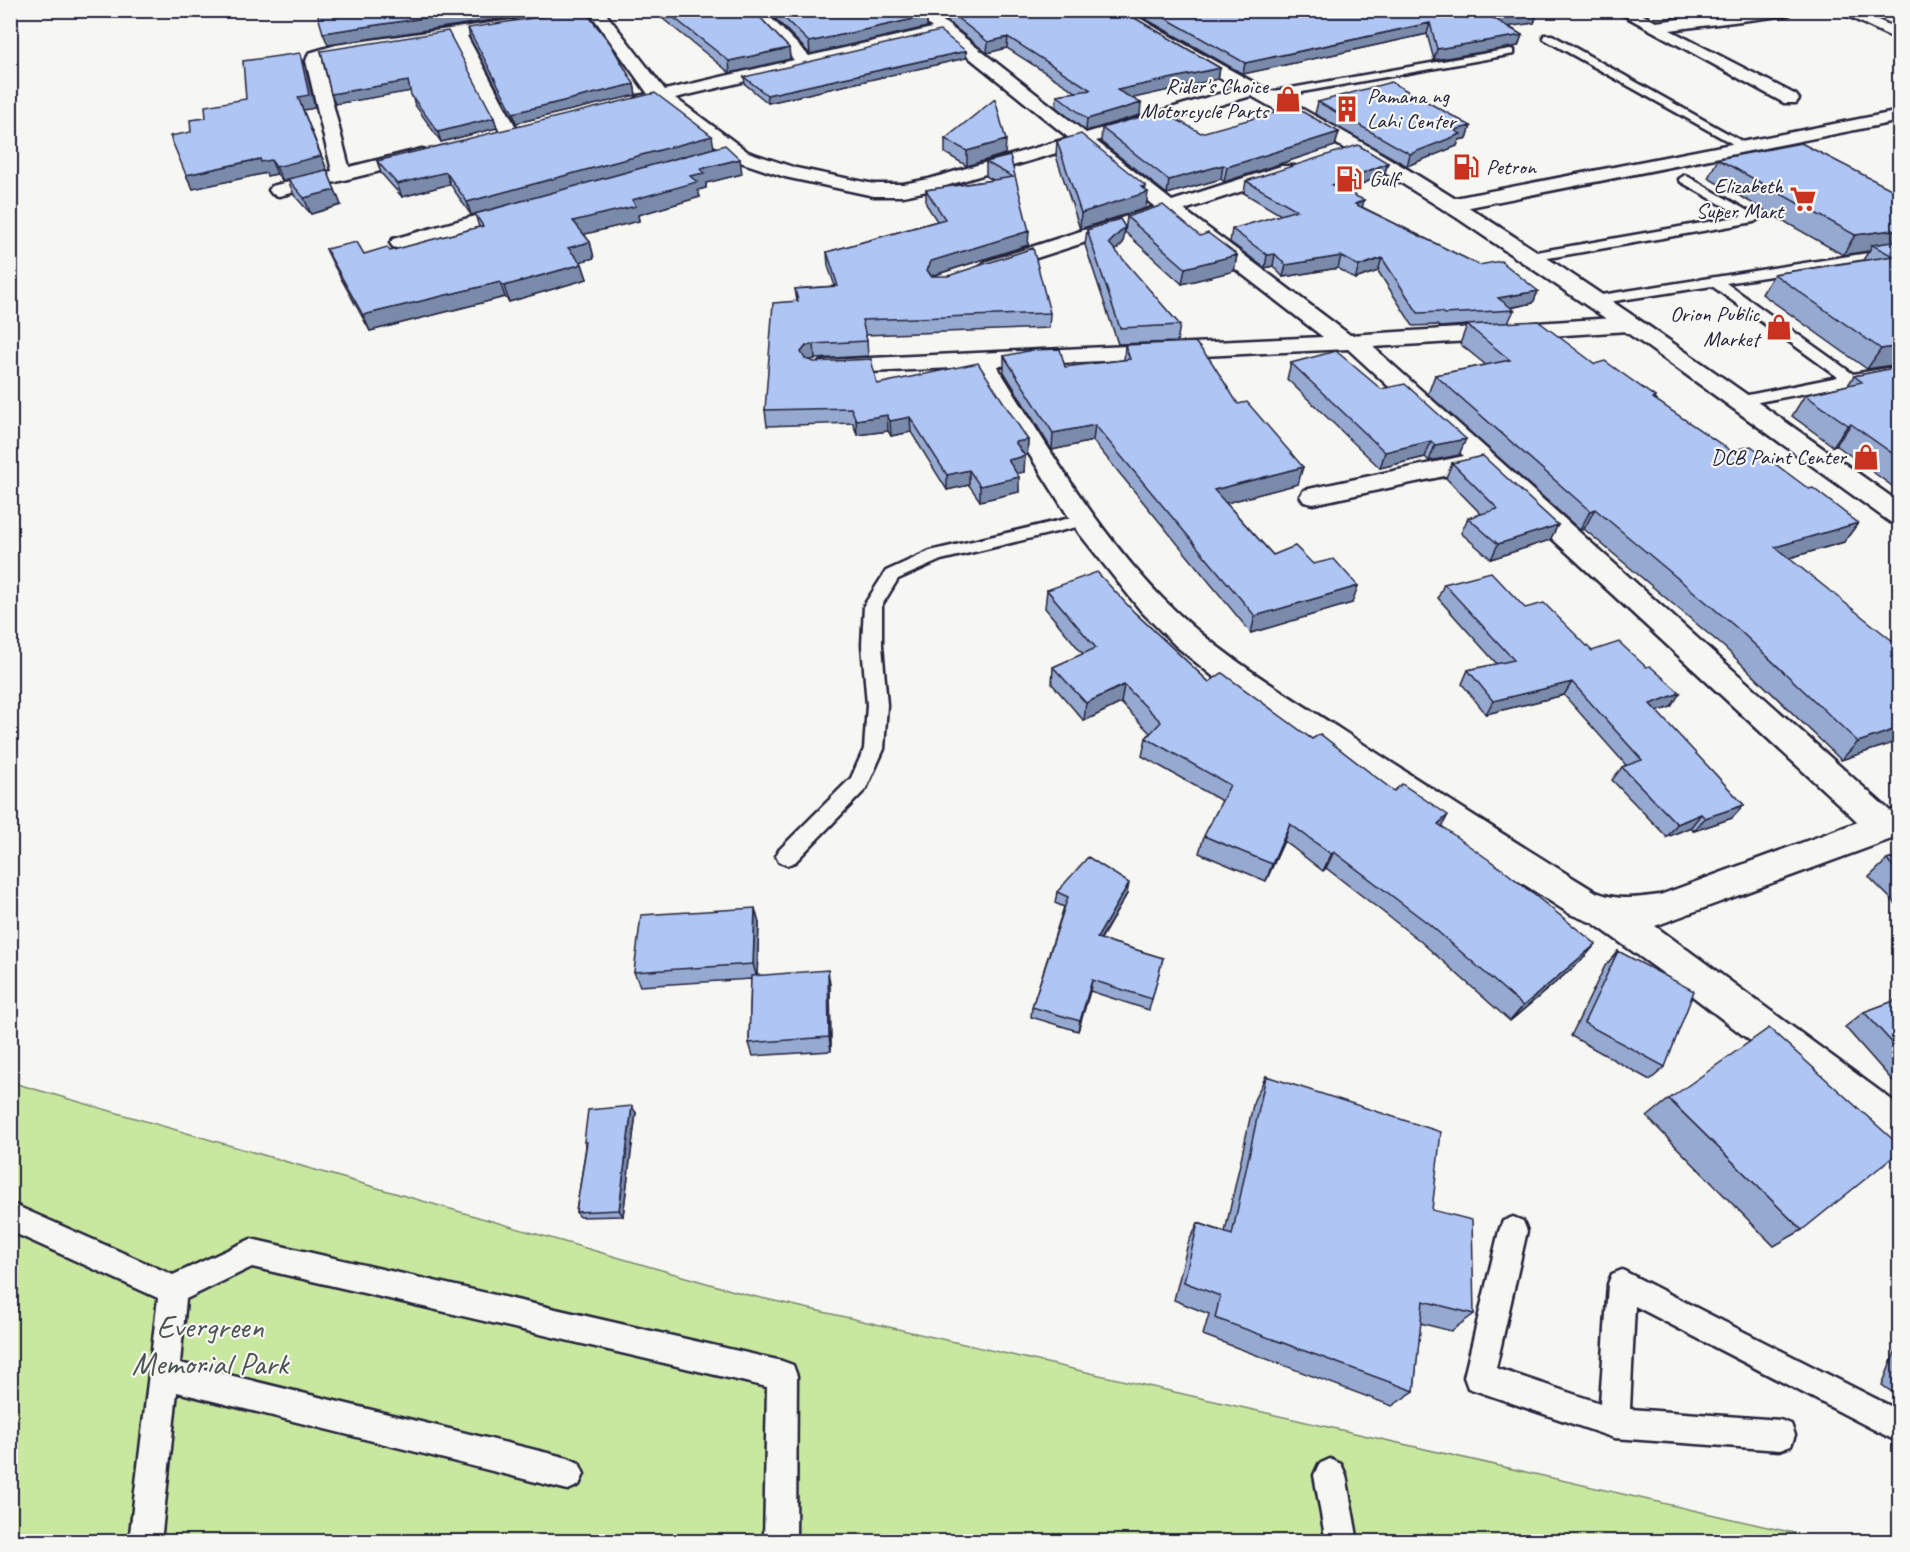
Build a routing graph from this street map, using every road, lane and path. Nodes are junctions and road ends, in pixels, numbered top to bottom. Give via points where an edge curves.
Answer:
1 (754, 10) edge
2 (919, 10) edge
3 (1144, 10) edge
4 (1621, 10) edge
5 (1789, 10) edge
6 (1842, 10) edge
7 (597, 12) edge
8 (1117, 12) edge
9 (527, 22) edge
10 (1653, 27) junction
11 (943, 30) junction
12 (457, 32) junction
13 (1899, 36) edge
14 (1548, 37) dead end
15 (1510, 52) edge
16 (805, 62) junction
17 (1257, 93) junction
18 (661, 96) junction
19 (1790, 99) dead end
20 (626, 105) edge
21 (1899, 116) edge
22 (487, 139) edge
23 (1082, 139) junction
24 (1746, 147) junction
25 (1355, 148) junction
26 (443, 150) edge
27 (733, 151) junction
28 (1335, 154) edge
29 (710, 157) edge
30 (1304, 164) edge
31 (342, 175) junction
32 (1685, 179) dead end
33 (279, 190) dead end
34 (538, 205) edge
35 (1450, 205) junction
36 (1169, 208) junction
37 (400, 243) dead end
38 (1899, 252) edge
39 (1531, 257) junction
40 (972, 273) edge
41 (1714, 281) junction
42 (1595, 300) junction
43 (1629, 324) junction
44 (1350, 342) junction
45 (981, 360) junction
46 (816, 368) edge
47 (1899, 370) edge
48 (1850, 379) junction
49 (1738, 401) junction
50 (1483, 460) junction
51 (1313, 496) dead end
52 (1899, 516) edge
53 (1083, 520) junction
54 (1892, 824) edge
55 (787, 856) dead end
56 (1606, 912) junction
57 (1899, 1131) edge
58 (10, 1217) edge
59 (1513, 1231) dead end
60 (174, 1290) junction
61 (165, 1374) junction
62 (1614, 1423) junction
63 (1899, 1428) edge
64 (1780, 1435) dead end
65 (568, 1474) dead end
66 (1330, 1475) dead end
67 (145, 1542) edge
68 (780, 1542) edge
69 (1342, 1542) edge

1 - 16 street
2 - 11 street
3 - 8 street
4 - 10 street
5 - 10 street
6 - 13 street
7 - 18 street
8 - 17 street
9 - 12 street
10 - 19 street
11 - 16 street
11 - 23 street
12 - 22 street via 516,132
12 - 31 street via 327,51 315,57
14 - 24 lane
15 - 17 lane
16 - 18 street
17 - 23 street
17 - 25 street
18 - 20 street
18 - 27 street
21 - 24 street
23 - 27 street via 932,184 892,191 862,188 764,165
23 - 36 street
24 - 35 street
25 - 28 street
25 - 35 street
26 - 31 street
27 - 29 street
30 - 36 street
31 - 33 street
32 - 39 lane via 1754,218
34 - 37 street
35 - 39 street
36 - 40 street
36 - 44 street
38 - 41 lane
39 - 42 street
41 - 42 lane
41 - 48 lane
42 - 43 street
43 - 44 street
43 - 49 street
44 - 45 street
44 - 50 street
45 - 46 street
45 - 53 street
47 - 48 lane
48 - 49 lane
49 - 52 street
50 - 51 street
50 - 54 street
53 - 55 lane via 936,555 892,575 873,604 877,705 874,749 859,783
53 - 56 street via 1169,624 1208,657 1464,828 1583,903
54 - 56 street via 1661,910
56 - 57 street
58 - 60 lane
59 - 62 lane via 1479,1377
60 - 61 lane
60 - 68 lane via 251,1253 782,1376
61 - 65 lane
61 - 67 lane
62 - 63 lane via 1622,1284
62 - 64 lane
66 - 69 lane

